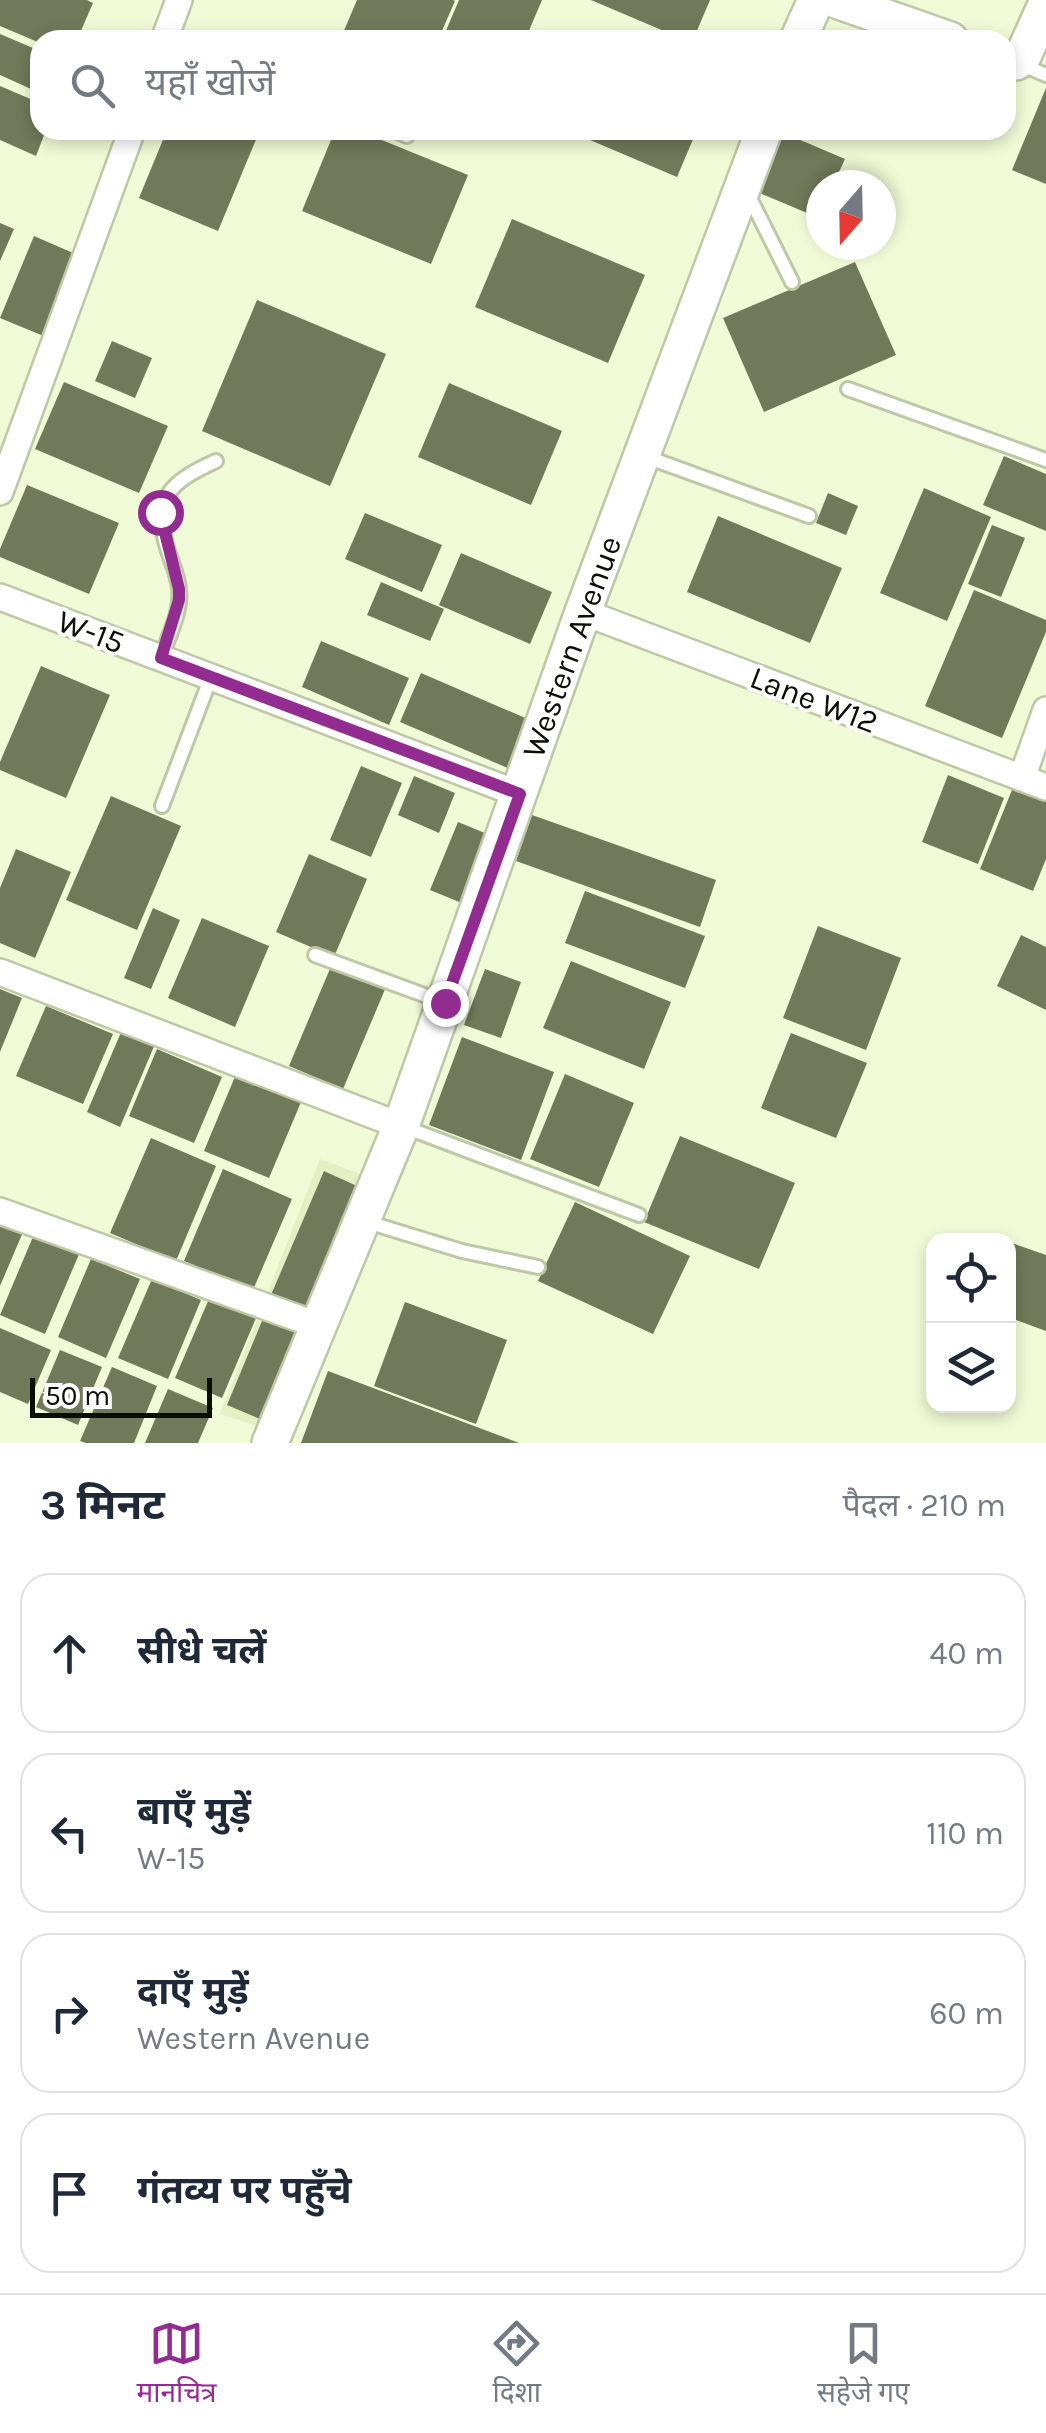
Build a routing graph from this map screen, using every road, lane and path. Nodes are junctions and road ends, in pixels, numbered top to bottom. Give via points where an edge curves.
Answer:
1 (178, 0) edge
2 (816, 0) edge
3 (836, 0) edge
4 (1046, 5) edge
5 (168, 30) edge
6 (802, 30) edge
7 (922, 30) edge
8 (1023, 65) edge
9 (128, 140) edge
10 (760, 140) edge
11 (743, 185) junction
12 (792, 282) dead end
13 (848, 389) dead end
14 (642, 455) junction
15 (216, 460) dead end
16 (1046, 460) edge
17 (0, 492) edge
18 (809, 516) dead end
19 (0, 597) edge
20 (582, 612) junction
21 (161, 658) junction
22 (211, 676) junction
23 (1046, 710) edge
24 (1034, 783) edge
25 (520, 794) junction
26 (162, 806) dead end
27 (315, 955) dead end
28 (0, 972) edge
29 (445, 1003) junction
30 (401, 1126) junction
31 (0, 1211) edge
32 (638, 1215) dead end
33 (361, 1220) junction
34 (538, 1267) dead end
35 (317, 1325) junction
36 (270, 1443) edge

1 - 5 street
2 - 6 street
3 - 7 street
4 - 8 street
9 - 17 street
10 - 11 street, Western Avenue
11 - 12 lane
11 - 14 street, Western Avenue
13 - 16 lane
14 - 18 lane
14 - 20 street, Western Avenue
15 - 21 lane via 185,474 160,512 179,589
19 - 21 street, W-15
20 - 24 street, Lane W12
20 - 25 street, Western Avenue
21 - 22 street, W-15
22 - 25 street, W-15
22 - 26 lane
23 - 24 street
25 - 29 street, Western Avenue
27 - 29 lane
28 - 30 street
29 - 30 street, Western Avenue
30 - 32 lane
30 - 33 street, Western Avenue
31 - 35 street
33 - 34 lane
33 - 35 street, Western Avenue
35 - 36 street, Western Avenue

